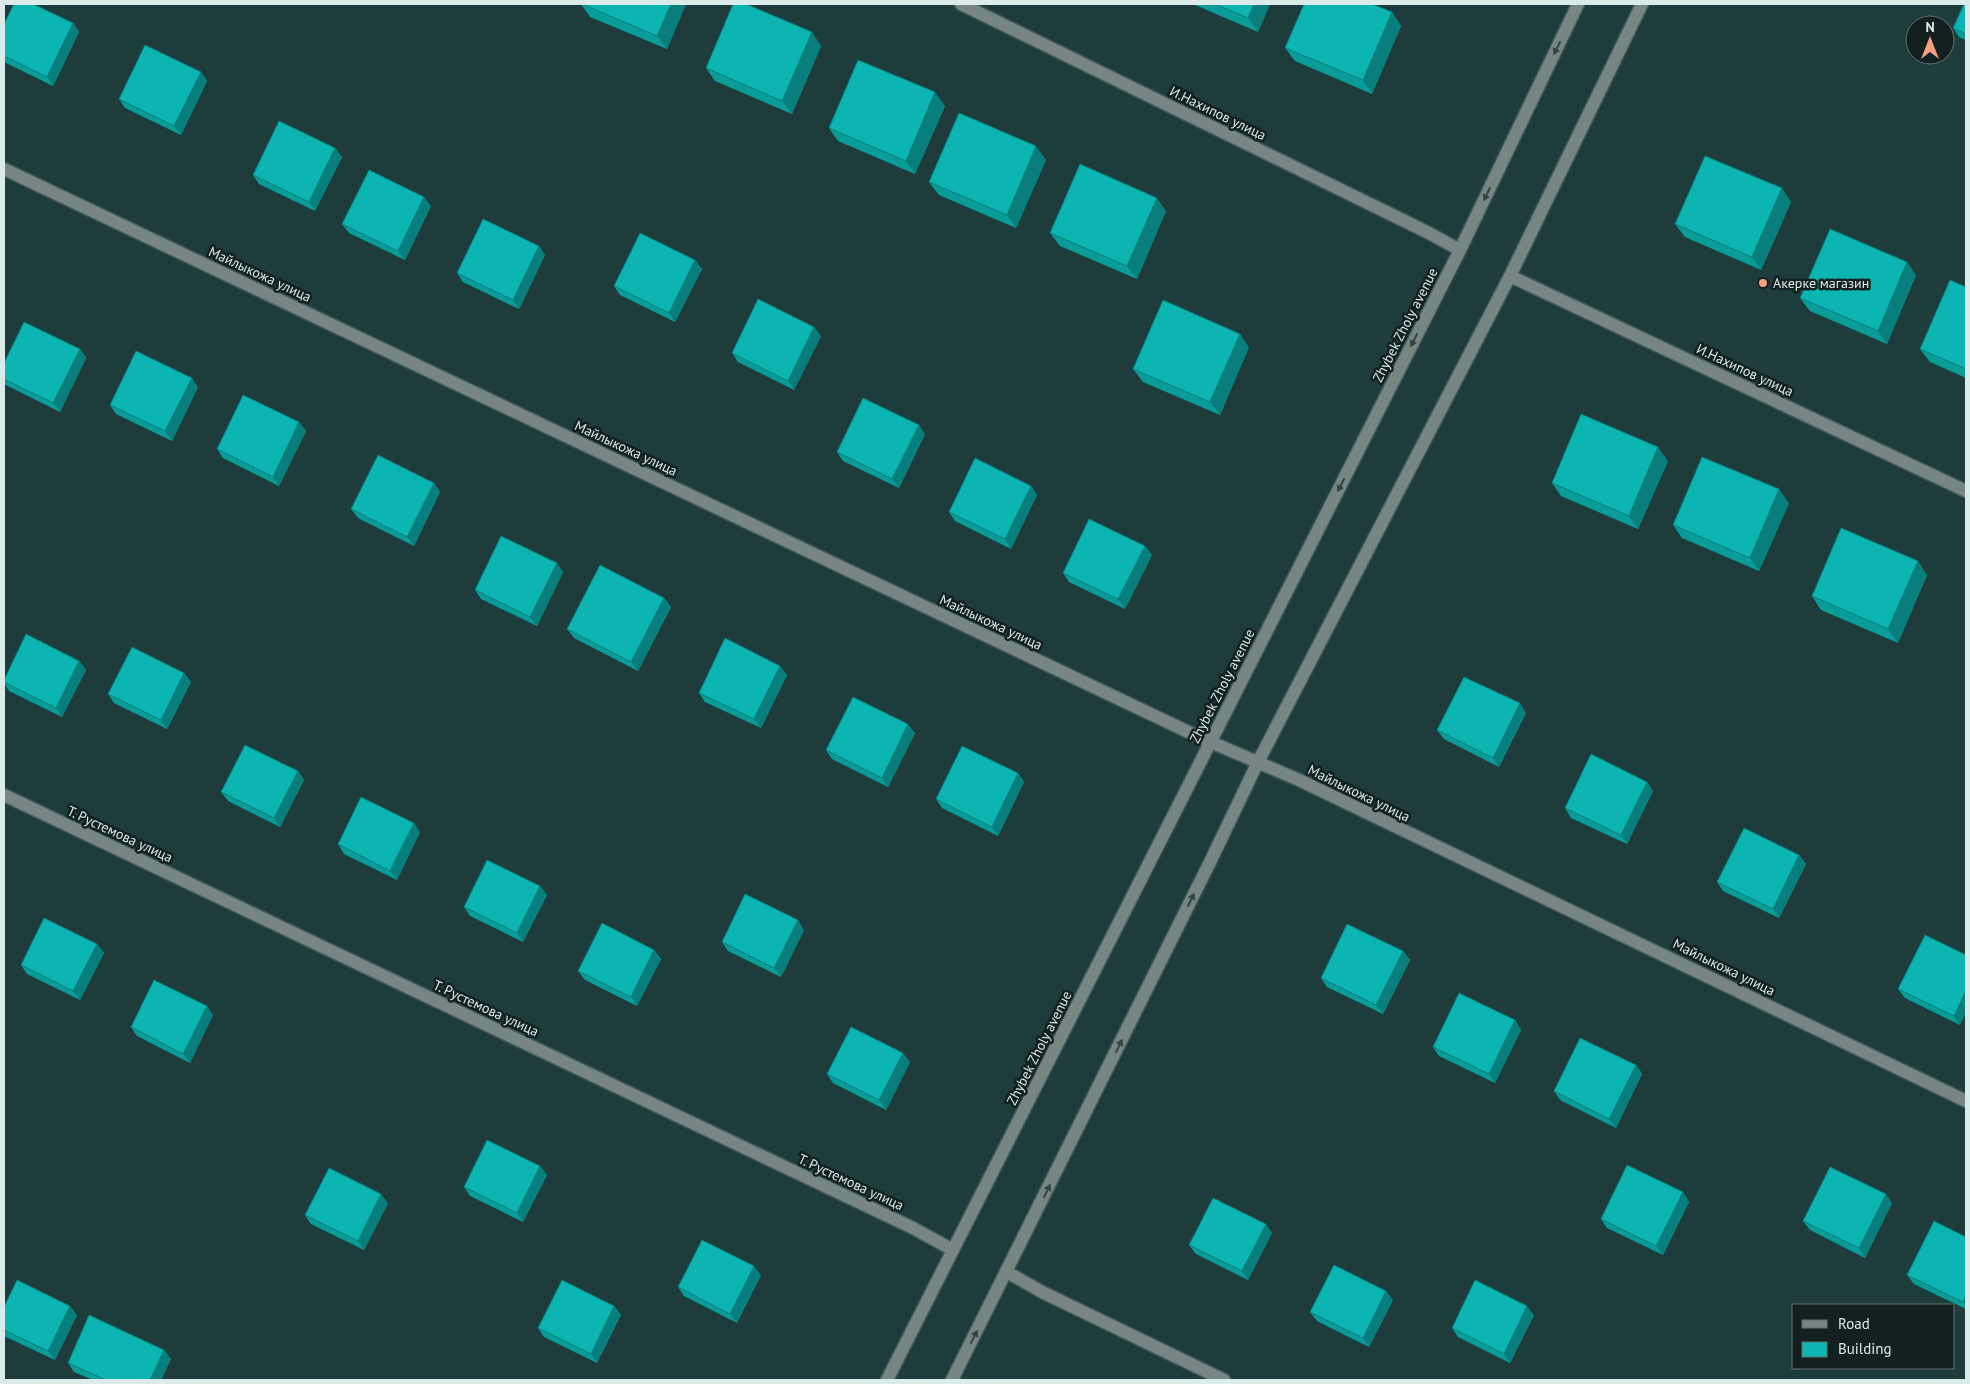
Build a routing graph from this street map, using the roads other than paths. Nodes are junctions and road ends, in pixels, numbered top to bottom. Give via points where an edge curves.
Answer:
1 (962, 4) edge
2 (1578, 4) edge
3 (1642, 4) edge
4 (4, 169) edge
5 (1460, 250) junction
6 (1510, 276) junction
7 (1966, 491) edge
8 (1211, 742) junction
9 (1258, 762) junction
10 (4, 795) edge
11 (1966, 1101) edge
12 (953, 1250) junction
13 (1007, 1272) junction
14 (887, 1380) edge
15 (952, 1380) edge
16 (1224, 1380) edge

1 - 5 street, И.Нахипов улица
2 -> 5 street, Zhybek Zholy avenue
3 - 6 street
4 - 8 street, Майлыкожа улица
5 -> 8 street, Zhybek Zholy avenue
6 - 7 street, И.Нахипов улица
6 - 9 street
8 - 9 street, Майлыкожа улица
8 - 12 street, Zhybek Zholy avenue
9 - 11 street, Майлыкожа улица
13 -> 9 street
10 - 12 street, Т. Рустемова улица via 913,1228
12 - 14 street, Zhybek Zholy avenue
15 -> 13 street
13 - 16 street

